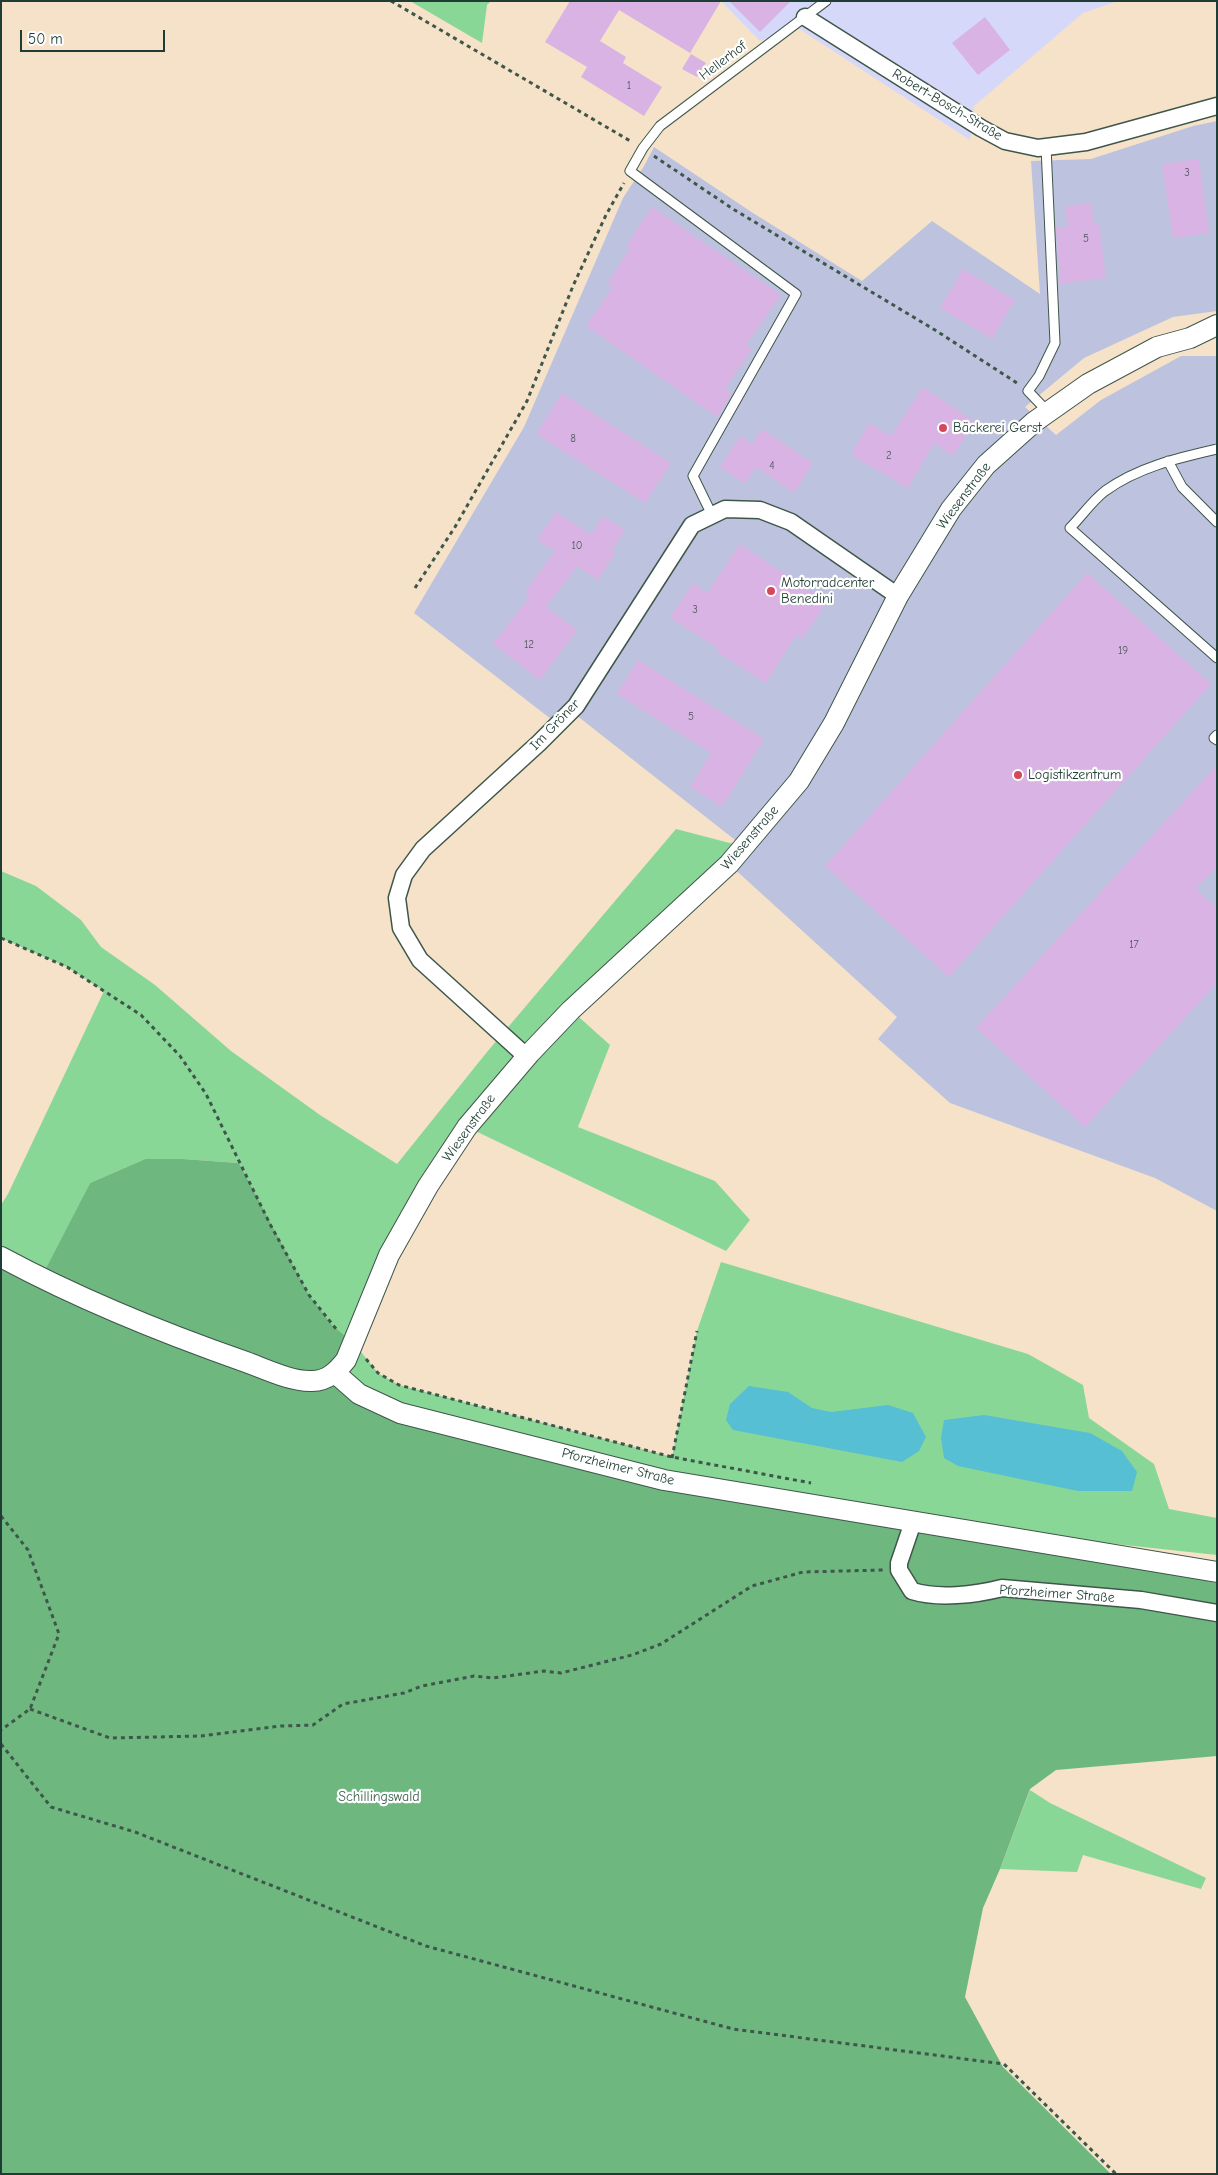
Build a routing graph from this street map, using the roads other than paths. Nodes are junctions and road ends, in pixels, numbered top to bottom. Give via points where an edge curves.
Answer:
1 (826, 1) edge
2 (805, 17) junction
3 (1217, 106) edge
4 (1046, 147) junction
5 (1217, 326) edge
6 (1190, 338) junction
7 (1217, 338) edge
8 (1048, 412) junction
9 (1217, 449) edge
10 (1168, 461) junction
11 (712, 515) junction
12 (1217, 522) edge
13 (898, 596) junction
14 (1217, 658) edge
15 (1217, 735) edge
16 (1217, 740) edge
17 (526, 1057) junction
18 (1, 1257) edge
19 (335, 1373) junction
20 (913, 1522) junction
21 (1217, 1572) edge
22 (1217, 1613) edge

1 - 2 lane, Hellerhof
2 - 4 street, Robert-Bosch-Straße via 981,128 1005,140
2 - 11 lane, Hellerhof via 660,126 630,172 796,294 693,476
3 - 4 street, Robert-Bosch-Straße via 1086,142
4 - 8 lane via 1055,343 1028,391
5 - 6 street, Wiesenstraße
6 - 7 street, Wiesenstraße
6 - 8 street, Wiesenstraße via 1157,347 1088,384
8 - 13 street, Wiesenstraße via 986,465 951,509
9 - 10 lane
10 - 12 lane via 1182,486
10 - 14 lane via 1137,473 1104,492 1070,528
11 - 13 street, Im Gröner via 725,509 760,510 791,522
11 - 17 street, Im Gröner via 692,525 576,706 423,849 404,875 397,898 401,928 420,960
13 - 17 street, Wiesenstraße via 834,722 799,781 729,864 571,1010
15 - 16 lane via 1214,738
17 - 19 street, Wiesenstraße via 467,1127 428,1186 389,1255 346,1360
18 - 19 street via 41,1278 189,1342 282,1375 311,1382
19 - 20 street, Pforzheimer Straße via 359,1394 400,1413 664,1480
20 - 21 street, Pforzheimer Straße
20 - 22 street, Pforzheimer Straße via 899,1570 912,1591 928,1596 982,1593 1002,1588 1141,1600

